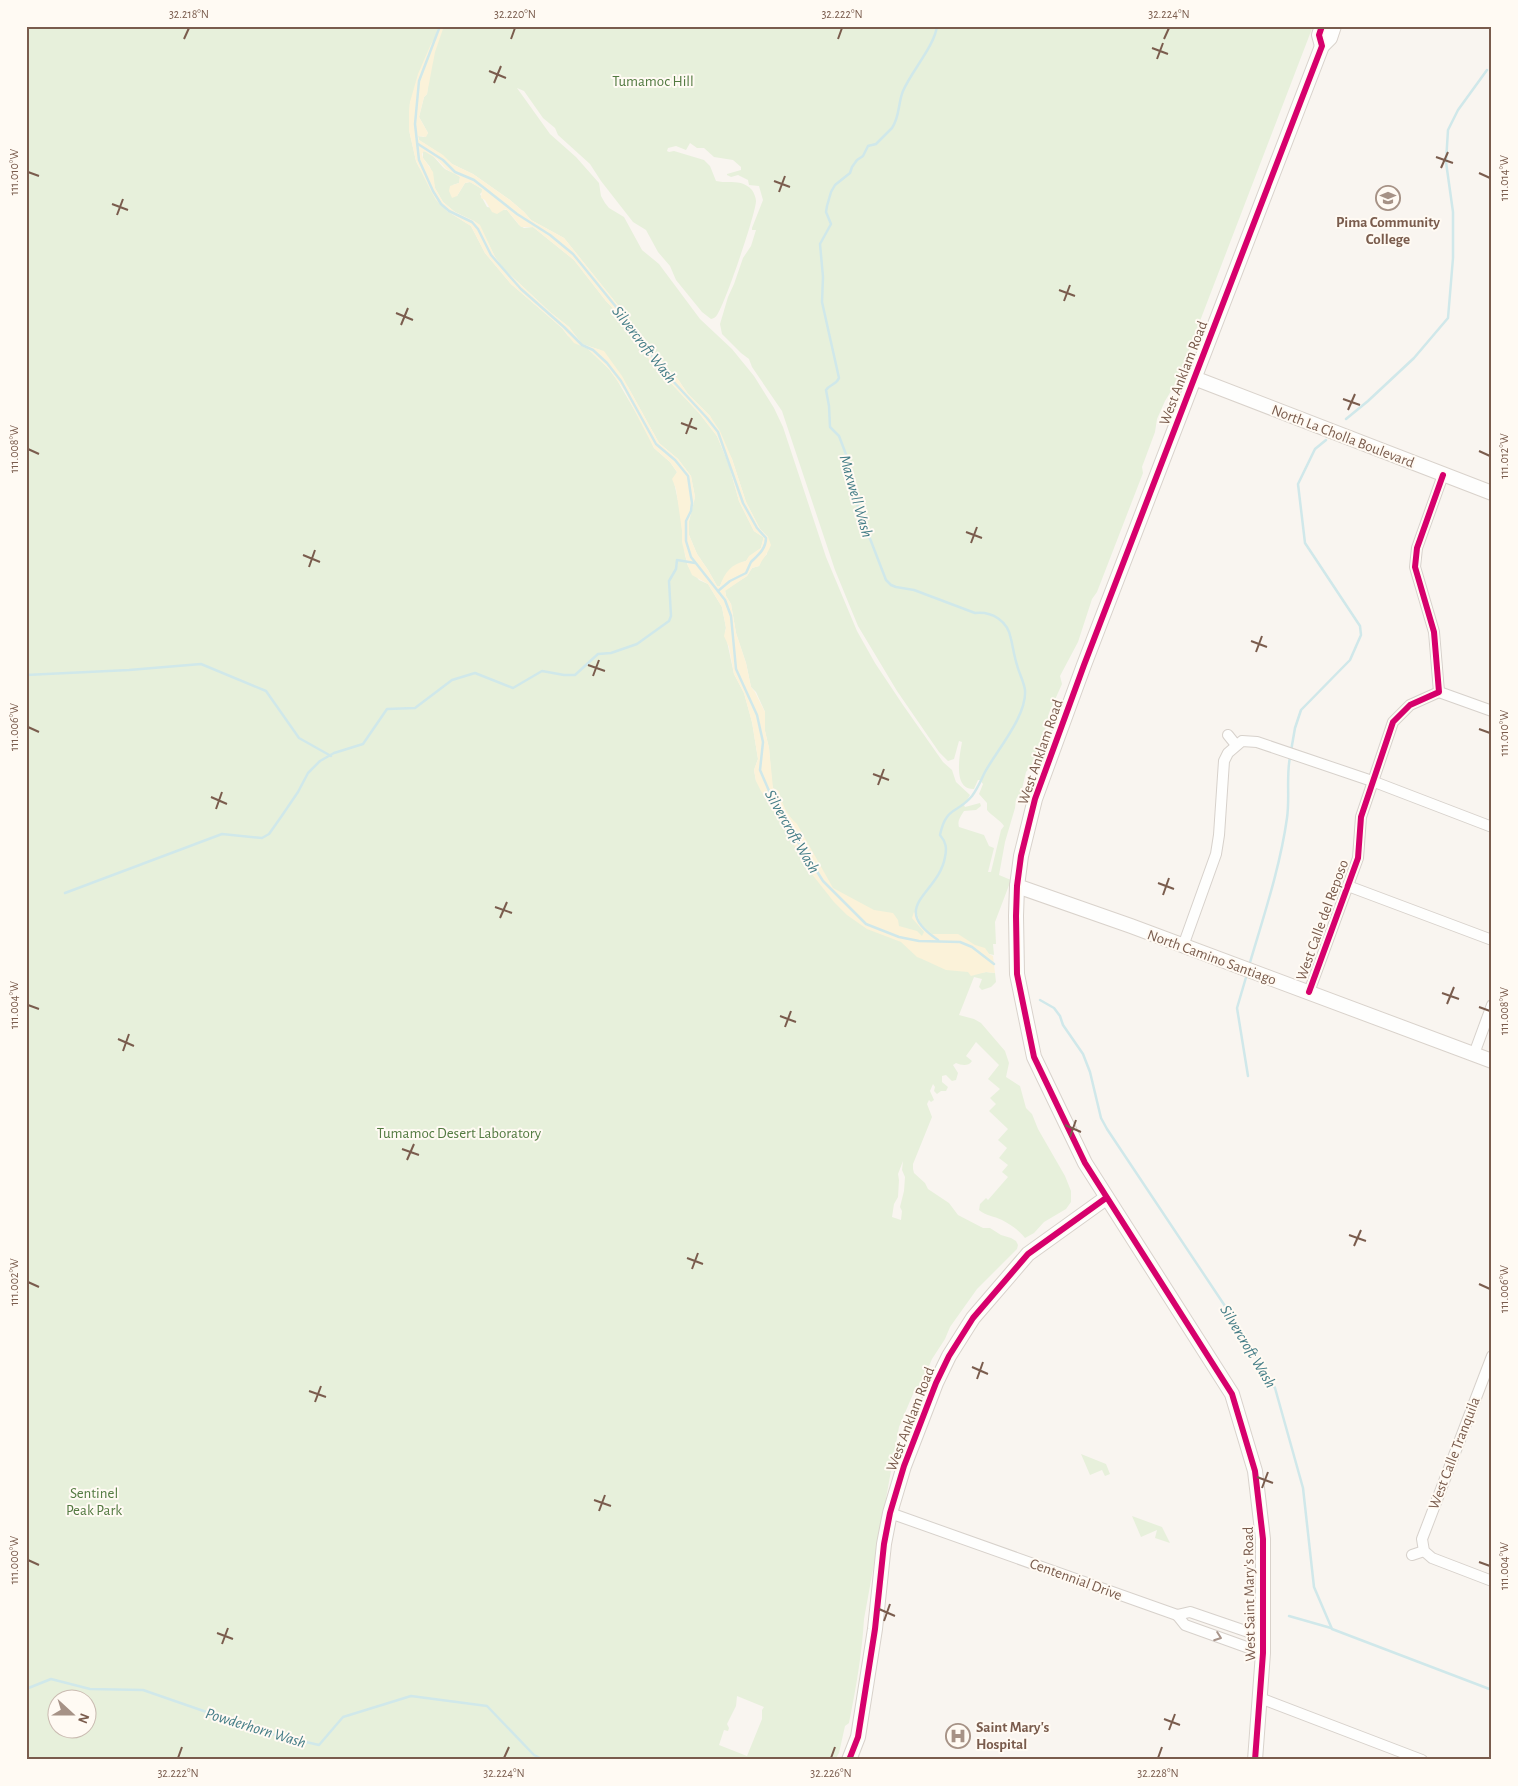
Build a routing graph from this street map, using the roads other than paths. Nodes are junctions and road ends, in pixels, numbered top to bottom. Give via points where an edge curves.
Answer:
1 (1322, 26) edge
2 (1334, 26) edge
3 (1322, 46) junction
4 (1194, 378) junction
5 (1443, 474) junction
6 (1492, 493) edge
7 (1439, 692) junction
8 (1492, 711) edge
9 (1228, 736) dead end
10 (1238, 744) junction
11 (1372, 782) junction
12 (1492, 827) edge
13 (1017, 886) junction
14 (1348, 886) junction
15 (1492, 940) edge
16 (1183, 946) junction
17 (1309, 992) junction
18 (1492, 1005) edge
19 (1474, 1054) junction
20 (1492, 1061) edge
21 (1106, 1198) junction
22 (1492, 1356) edge
23 (890, 1513) junction
24 (1424, 1551) junction
25 (1412, 1556) dead end
26 (1492, 1580) edge
27 (1177, 1615) junction
28 (1263, 1637) junction
29 (1263, 1653) junction
30 (1260, 1698) junction
31 (849, 1760) edge
32 (1255, 1760) edge
33 (1422, 1760) edge

1 - 3 main road, West Anklam Road via 1319,35
2 - 3 main road, West Anklam Road via 1330,38
3 - 4 main road, West Anklam Road
4 - 5 main road, North La Cholla Boulevard
4 - 13 main road, West Anklam Road via 1035,799
5 - 6 main road, North La Cholla Boulevard
5 - 7 street via 1417,548 1415,567 1434,632
7 - 8 street
7 - 11 street, West Calle del Reposo via 1410,705 1394,722
9 - 10 street
10 - 11 street via 1248,740 1257,742
10 - 16 street via 1228,753 1223,770 1216,854
11 - 12 street
11 - 14 street, West Calle del Reposo via 1361,817 1358,858
13 - 16 main road, North Camino Santiago
13 - 21 main road, West Anklam Road via 1017,974 1034,1057 1085,1163
14 - 15 street
14 - 17 street, West Calle del Reposo
16 - 17 main road, North Camino Santiago
17 - 19 main road, North Camino Santiago
18 - 19 street
19 - 20 main road, North Camino Santiago
21 - 23 main road, West Anklam Road via 1028,1254 973,1318 933,1390
21 - 28 main road, West Saint Mary's Road via 1232,1394 1255,1471 1263,1539
22 - 24 street, West Calle Tranquila via 1424,1530
23 - 27 street, Centennial Drive
23 - 31 main road, West Anklam Road via 858,1737
24 - 25 street
24 - 26 street via 1432,1558
27 - 28 street, Centennial Drive via 1190,1612
27 -> 29 street via 1185,1625
28 - 29 main road, West Saint Mary's Road
29 - 30 main road, West Saint Mary's Road
30 - 32 main road, West Saint Mary's Road
30 - 33 street

